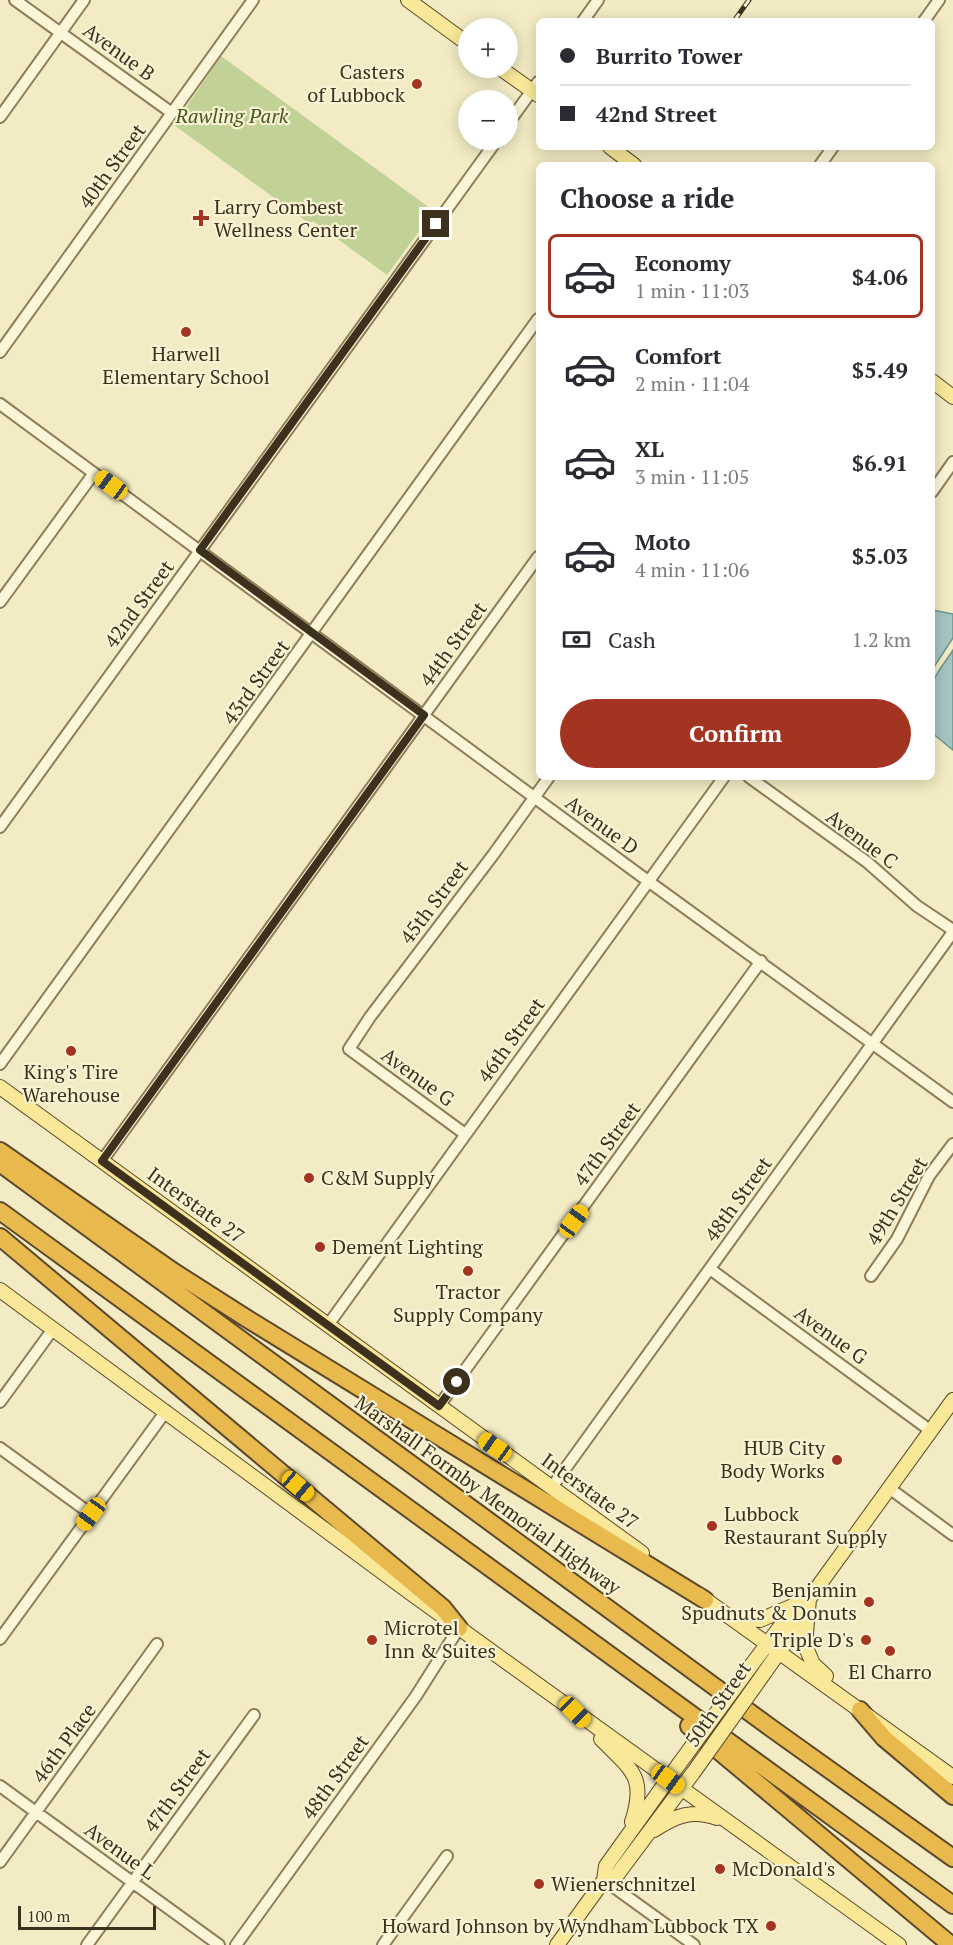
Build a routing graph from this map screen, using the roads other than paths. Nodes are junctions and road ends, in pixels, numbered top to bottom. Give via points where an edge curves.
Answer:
1 (15, 0) edge
2 (84, 0) edge
3 (254, 0) edge
4 (408, 0) edge
5 (598, 0) edge
6 (939, 0) edge
7 (585, 18) edge
8 (926, 18) edge
9 (61, 32) junction
10 (458, 37) edge
11 (518, 78) edge
12 (536, 89) edge
13 (518, 112) edge
14 (172, 113) junction
15 (0, 117) edge
16 (490, 150) edge
17 (614, 150) edge
18 (630, 162) edge
19 (536, 322) edge
20 (0, 351) edge
21 (935, 383) edge
22 (953, 397) edge
23 (0, 405) edge
24 (953, 462) edge
25 (94, 473) junction
26 (935, 488) edge
27 (200, 550) junction
28 (536, 560) edge
29 (0, 602) edge
30 (313, 634) junction
31 (424, 715) junction
32 (547, 780) edge
33 (722, 780) edge
34 (753, 780) edge
35 (534, 797) junction
36 (0, 827) edge
37 (648, 881) junction
38 (953, 931) edge
39 (761, 961) junction
40 (873, 1044) junction
41 (349, 1048) joint
42 (0, 1064) edge
43 (0, 1087) edge
44 (953, 1102) edge
45 (465, 1134) junction
46 (953, 1144) edge
47 (0, 1152) edge
48 (102, 1161) junction
49 (0, 1163) edge
50 (0, 1211) edge
51 (0, 1237) edge
52 (710, 1269) junction
53 (871, 1276) dead end
54 (0, 1290) edge
55 (328, 1325) junction
56 (53, 1329) junction
57 (953, 1400) edge
58 (0, 1402) edge
59 (439, 1406) junction
60 (166, 1411) junction
61 (931, 1431) junction
62 (0, 1448) edge
63 (552, 1487) junction
64 (889, 1488) junction
65 (91, 1514) junction
66 (953, 1535) edge
67 (705, 1599) junction
68 (805, 1604) junction
69 (730, 1617) junction
70 (459, 1628) junction
71 (587, 1636) junction
72 (0, 1639) edge
73 (157, 1644) dead end
74 (767, 1644) junction
75 (779, 1652) junction
76 (855, 1706) junction
77 (575, 1712) junction
78 (254, 1715) dead end
79 (953, 1777) edge
80 (668, 1779) junction
81 (0, 1786) edge
82 (682, 1789) junction
83 (953, 1796) edge
84 (36, 1812) junction
85 (734, 1826) junction
86 (648, 1835) junction
87 (621, 1845) junction
88 (447, 1856) dead end
89 (953, 1858) edge
90 (0, 1862) edge
91 (604, 1880) junction
92 (132, 1882) junction
93 (953, 1905) edge
94 (87, 1945) edge
95 (219, 1945) edge
96 (236, 1945) edge
97 (383, 1945) edge
98 (556, 1945) edge
99 (694, 1945) edge
100 (899, 1945) edge
101 (951, 1945) edge

1 - 9 street, Avenue B
2 - 9 street
3 - 14 street, 40th Street
4 - 10 main road
5 - 7 street
6 - 8 street
9 - 14 street, Avenue B
9 - 15 street
11 - 12 main road
12 - 13 street
14 - 20 street, 40th Street
16 - 27 street, 42nd Street
17 - 18 main road
19 - 30 street, 43rd Street
21 - 22 main road
23 - 25 street, Avenue D
24 - 26 street
25 - 27 street, Avenue D
25 - 29 street
27 - 30 street, Avenue D
27 - 36 street, 42nd Street
28 - 31 street, 44th Street
30 - 31 street, Avenue D
30 - 42 street, 43rd Street
31 - 35 street, Avenue D
31 - 48 street, 44th Street
32 - 35 street, 45th Street
33 - 37 street, 46th Street
34 - 38 street, Avenue C via 867,862 917,906
35 - 37 street, Avenue D
35 - 41 street, 45th Street
37 - 39 street, Avenue D
37 - 45 street, 46th Street
38 - 40 street, 48th Street
39 - 40 street, Avenue D
39 - 59 street, 47th Street
40 - 44 street, Avenue D
40 - 52 street, 48th Street
41 - 45 street, Avenue G
43 - 48 main road, Interstate 27
45 - 55 street, 46th Street
46 - 53 street, 49th Street via 929,1176 897,1239
47 - 67 highway via 246,1318
48 - 55 main road, Interstate 27
49 - 89 highway, Marshall Formby Memorial Highway
50 - 71 highway
51 - 70 highway via 443,1608
52 - 61 street, Avenue G
52 - 63 street, 48th Street
54 - 56 main road
55 - 59 main road, Interstate 27
56 - 58 street
56 - 60 main road
57 - 61 main road, 50th Street
59 - 63 main road, Interstate 27
60 - 65 street
60 - 70 main road
61 - 64 main road, 50th Street
62 - 65 street
63 - 67 main road, Interstate 27
64 - 66 street
64 - 68 main road, 50th Street
65 - 72 street
67 - 69 main road, Interstate 27
68 - 69 main road via 760,1620
68 - 74 main road, 50th Street
68 - 75 main road, 50th Street
68 - 76 main road via 810,1659
69 - 74 main road, Interstate 27
70 - 77 main road
70 - 96 street, 48th Street via 416,1696
71 - 93 highway
71 - 101 highway
73 - 84 street, 46th Place
74 - 75 main road, Interstate 27
74 - 80 main road, 50th Street, bridge
75 - 76 main road, Interstate 27
75 - 82 main road, 50th Street, bridge
76 - 79 main road, Interstate 27
76 - 83 highway via 884,1738
77 - 80 main road
77 - 87 main road via 634,1772 638,1786 636,1809
78 - 92 street, 47th Street
80 - 82 main road
80 - 87 main road, 50th Street
81 - 84 street, Avenue L
82 - 85 main road
82 - 86 main road, 50th Street
84 - 90 street, 46th Place
84 - 92 street, Avenue L
85 - 86 main road via 707,1814 685,1814
85 - 100 main road
86 - 91 main road, 50th Street via 617,1875
87 - 91 main road, 50th Street via 606,1866
88 - 97 street
91 - 98 main road, 50th Street
91 - 99 street
92 - 94 street, 47th Street
92 - 95 street, Avenue L

